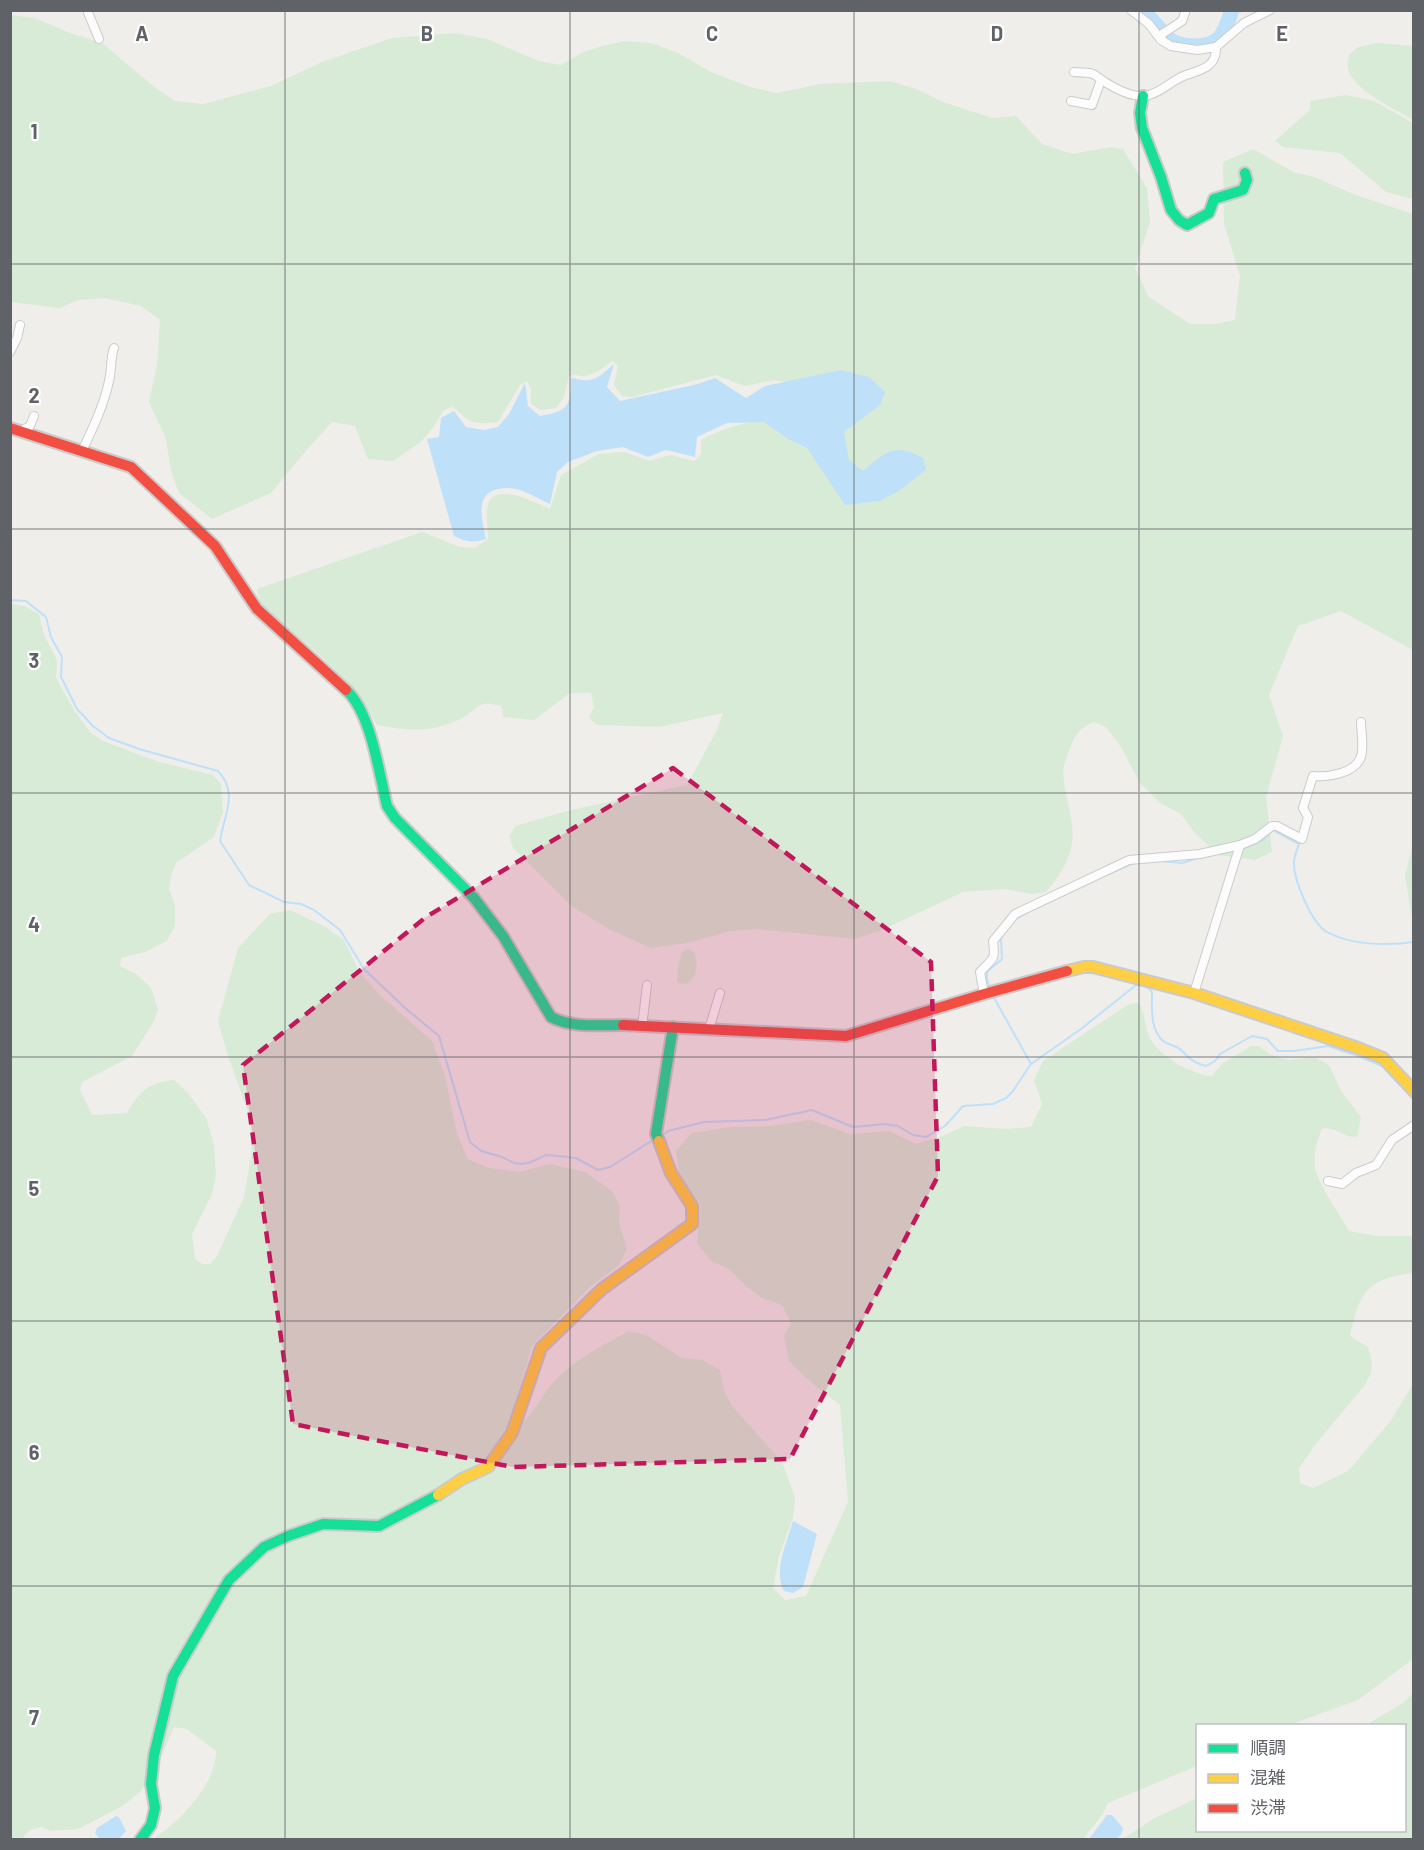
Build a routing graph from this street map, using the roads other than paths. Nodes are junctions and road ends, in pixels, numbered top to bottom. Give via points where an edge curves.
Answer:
1 (87, 10) edge
2 (1131, 10) edge
3 (1186, 10) edge
4 (1270, 10) edge
5 (1163, 35) junction
6 (99, 39) dead end
7 (1216, 47) junction
8 (1074, 72) dead end
9 (1101, 80) junction
10 (1143, 96) junction
11 (1071, 101) dead end
12 (1245, 173) dead end
13 (20, 325) dead end
14 (114, 348) dead end
15 (10, 352) edge
16 (34, 416) dead end
17 (16, 429) edge
18 (82, 451) junction
19 (1361, 722) dead end
20 (1240, 845) junction
21 (647, 985) dead end
22 (720, 993) dead end
23 (1194, 993) junction
24 (984, 994) junction
25 (642, 1027) junction
26 (673, 1027) junction
27 (709, 1029) junction
28 (1413, 1091) edge
29 (1413, 1125) edge
30 (1328, 1181) dead end
31 (140, 1839) edge

1 - 6 street
2 - 5 street
3 - 5 street via 1182,21
4 - 7 street via 1244,24
5 - 7 street via 1171,46 1197,50
7 - 10 street via 1213,63
8 - 9 street via 1094,74
9 - 10 street
9 - 11 street via 1092,105
10 - 12 street via 1142,128 1171,210 1179,220 1187,225 1209,213 1214,199 1240,193 1246,187
13 - 15 street
14 - 18 street via 109,383
16 - 17 street via 30,426
17 - 18 street
18 - 25 street via 130,467 215,546 257,609 353,696 366,720 387,806 482,908 550,1017 577,1024
19 - 20 street via 1359,763 1331,776 1313,776 1303,808 1308,818 1302,839 1272,826
20 - 23 street
20 - 24 street via 1200,854 1129,860 1015,914 993,941 993,960 980,972
21 - 25 street
22 - 27 street
23 - 24 street via 1084,967
23 - 28 street via 1383,1058
24 - 27 street via 846,1036
25 - 26 street
26 - 27 street
26 - 31 street via 657,1139 671,1173 692,1206 692,1224 602,1289 541,1348 512,1433 488,1467 379,1526 323,1524 288,1536 264,1547 229,1580 174,1676 154,1755 151,1784 155,1808 151,1825
29 - 30 street via 1392,1140 1376,1165 1342,1184

